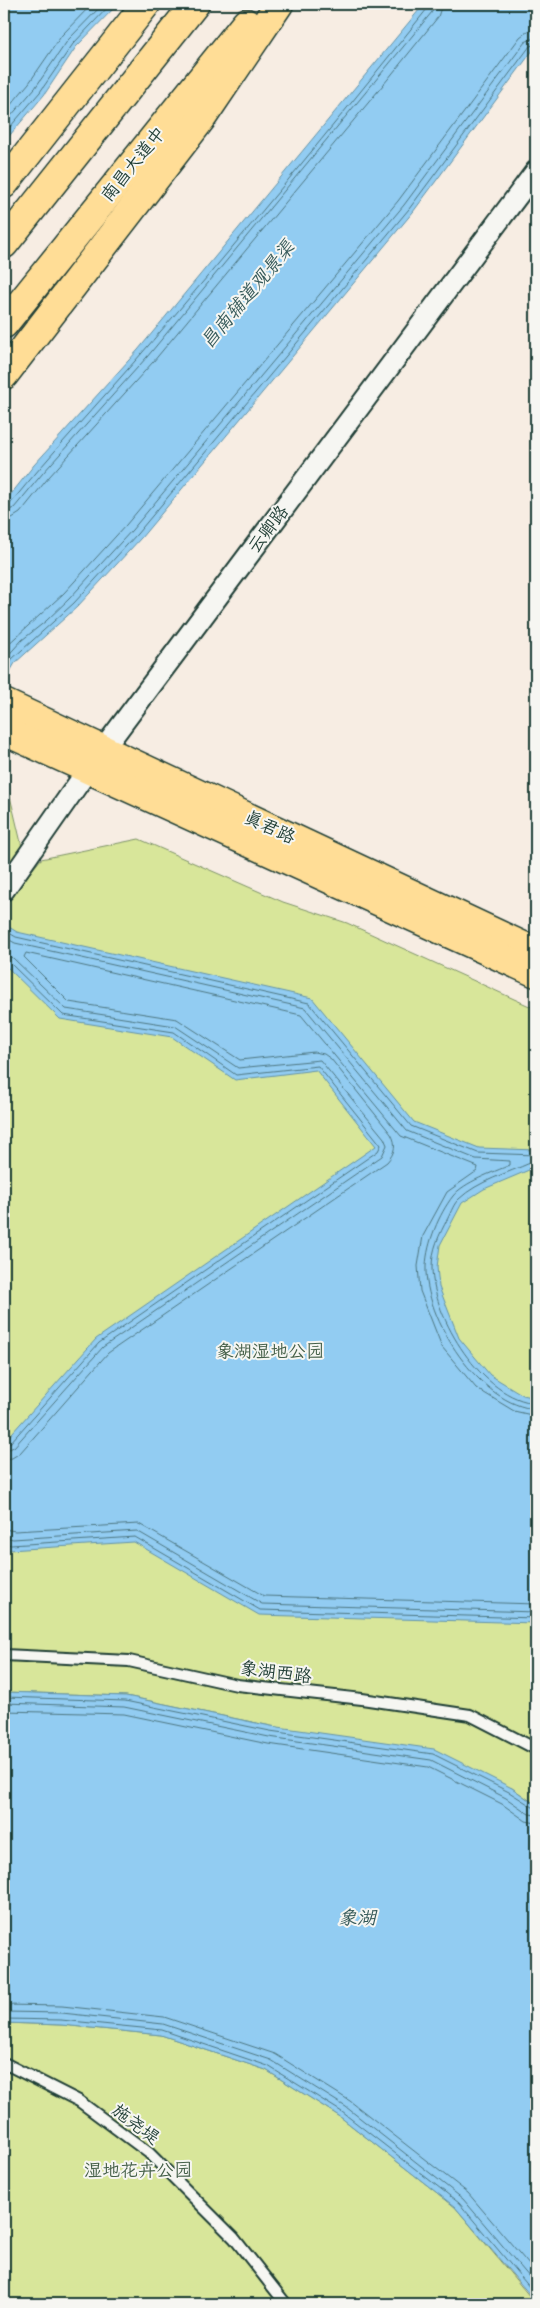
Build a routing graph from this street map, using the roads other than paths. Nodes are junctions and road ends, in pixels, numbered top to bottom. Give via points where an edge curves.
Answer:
1 (146, 4) edge
2 (195, 4) edge
3 (262, 4) edge
4 (279, 4) edge
5 (536, 171) edge
6 (4, 184) edge
7 (4, 244) edge
8 (4, 324) edge
9 (4, 375) edge
10 (4, 704) edge
11 (4, 731) edge
12 (103, 749) junction
13 (87, 770) junction
14 (4, 890) edge
15 (536, 952) edge
16 (536, 973) edge
17 (4, 1655) edge
18 (536, 1749) edge
19 (4, 2063) edge
20 (286, 2304) edge

1 - 6 main road
2 - 7 main road
3 - 8 main road, 南昌大道中
4 - 9 main road via 202,118
5 - 12 street, 云卿路
10 - 12 main road, 真君路
11 - 13 main road, 真君路
12 - 13 street, 云卿路
12 - 15 main road, 真君路
13 - 14 street, 云卿路
13 - 16 main road, 真君路
17 - 18 lane, 象湖西路 via 129,1661 237,1685 470,1715
19 - 20 lane, 施尧堤 via 79,2101 149,2153 234,2238

